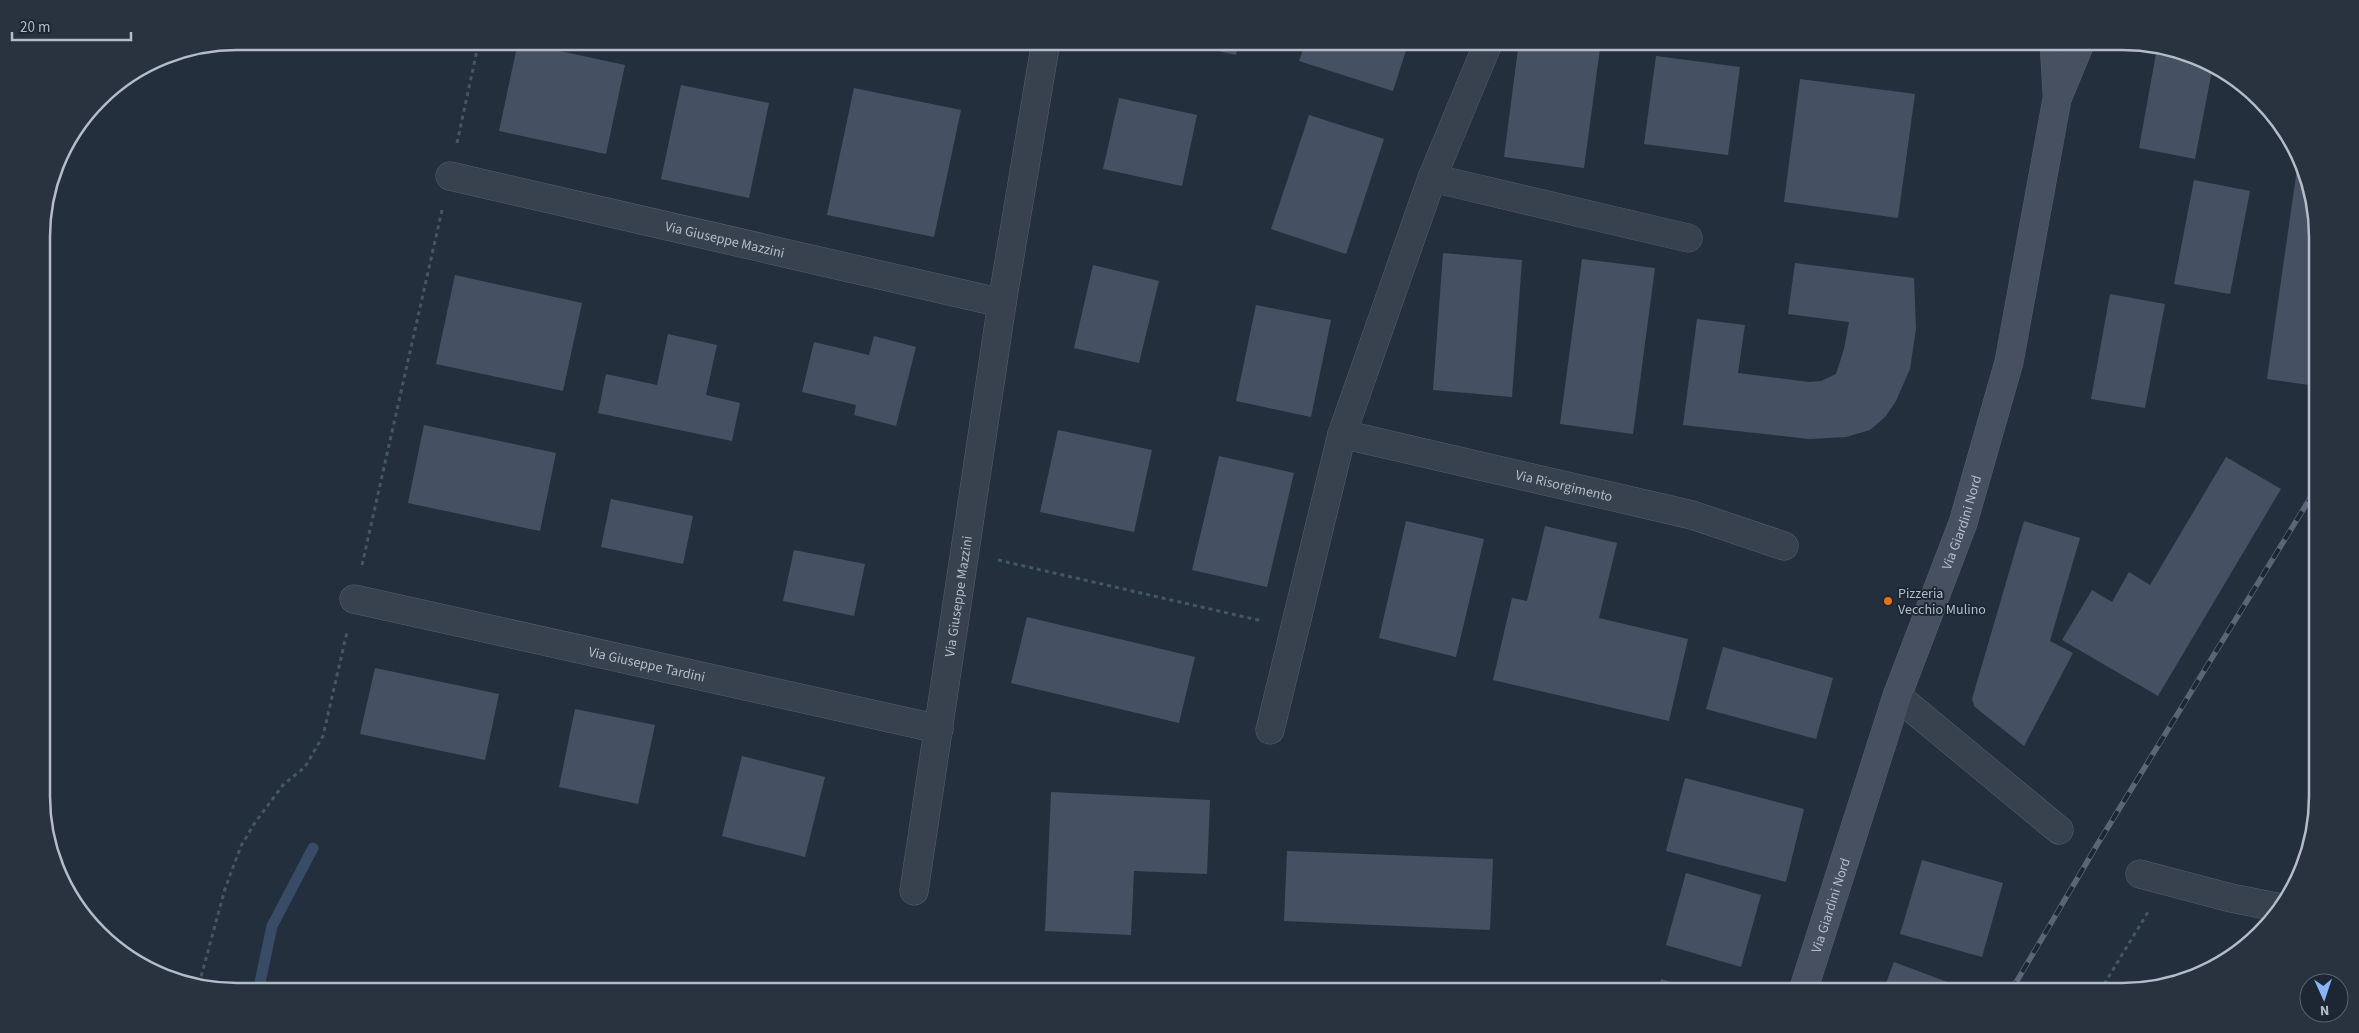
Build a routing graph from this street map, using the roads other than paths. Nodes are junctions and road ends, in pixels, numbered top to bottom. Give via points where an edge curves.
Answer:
1 (1044, 50) edge
2 (1484, 50) edge
3 (2054, 50) edge
4 (2077, 50) edge
5 (2057, 99) junction
6 (450, 176) road end
7 (1432, 178) junction
8 (1688, 238) dead end
9 (1002, 303) junction
10 (1342, 434) junction
11 (1784, 546) dead end
12 (354, 599) road end
13 (1897, 696) junction
14 (939, 728) junction
15 (1270, 730) dead end
16 (2060, 830) dead end
17 (2140, 874) dead end
18 (914, 891) dead end
19 (2273, 906) edge
20 (1806, 983) edge

1 - 9 street, Via Giuseppe Mazzini
2 - 7 street
3 - 5 main road, Via Giardini Nord
4 - 5 main road, Via Giardini Nord
5 - 13 main road, Via Giardini Nord via 2010,362 1963,523
6 - 9 street, Via Giuseppe Mazzini
7 - 8 street
7 - 10 street
9 - 14 street, Via Giuseppe Mazzini
10 - 11 street, Via Risorgimento via 1692,515
10 - 15 street
12 - 14 street, Via Giuseppe Tardini
13 - 16 street
13 - 20 main road, Via Giardini Nord
14 - 18 street, Via Giuseppe Mazzini
17 - 19 street

